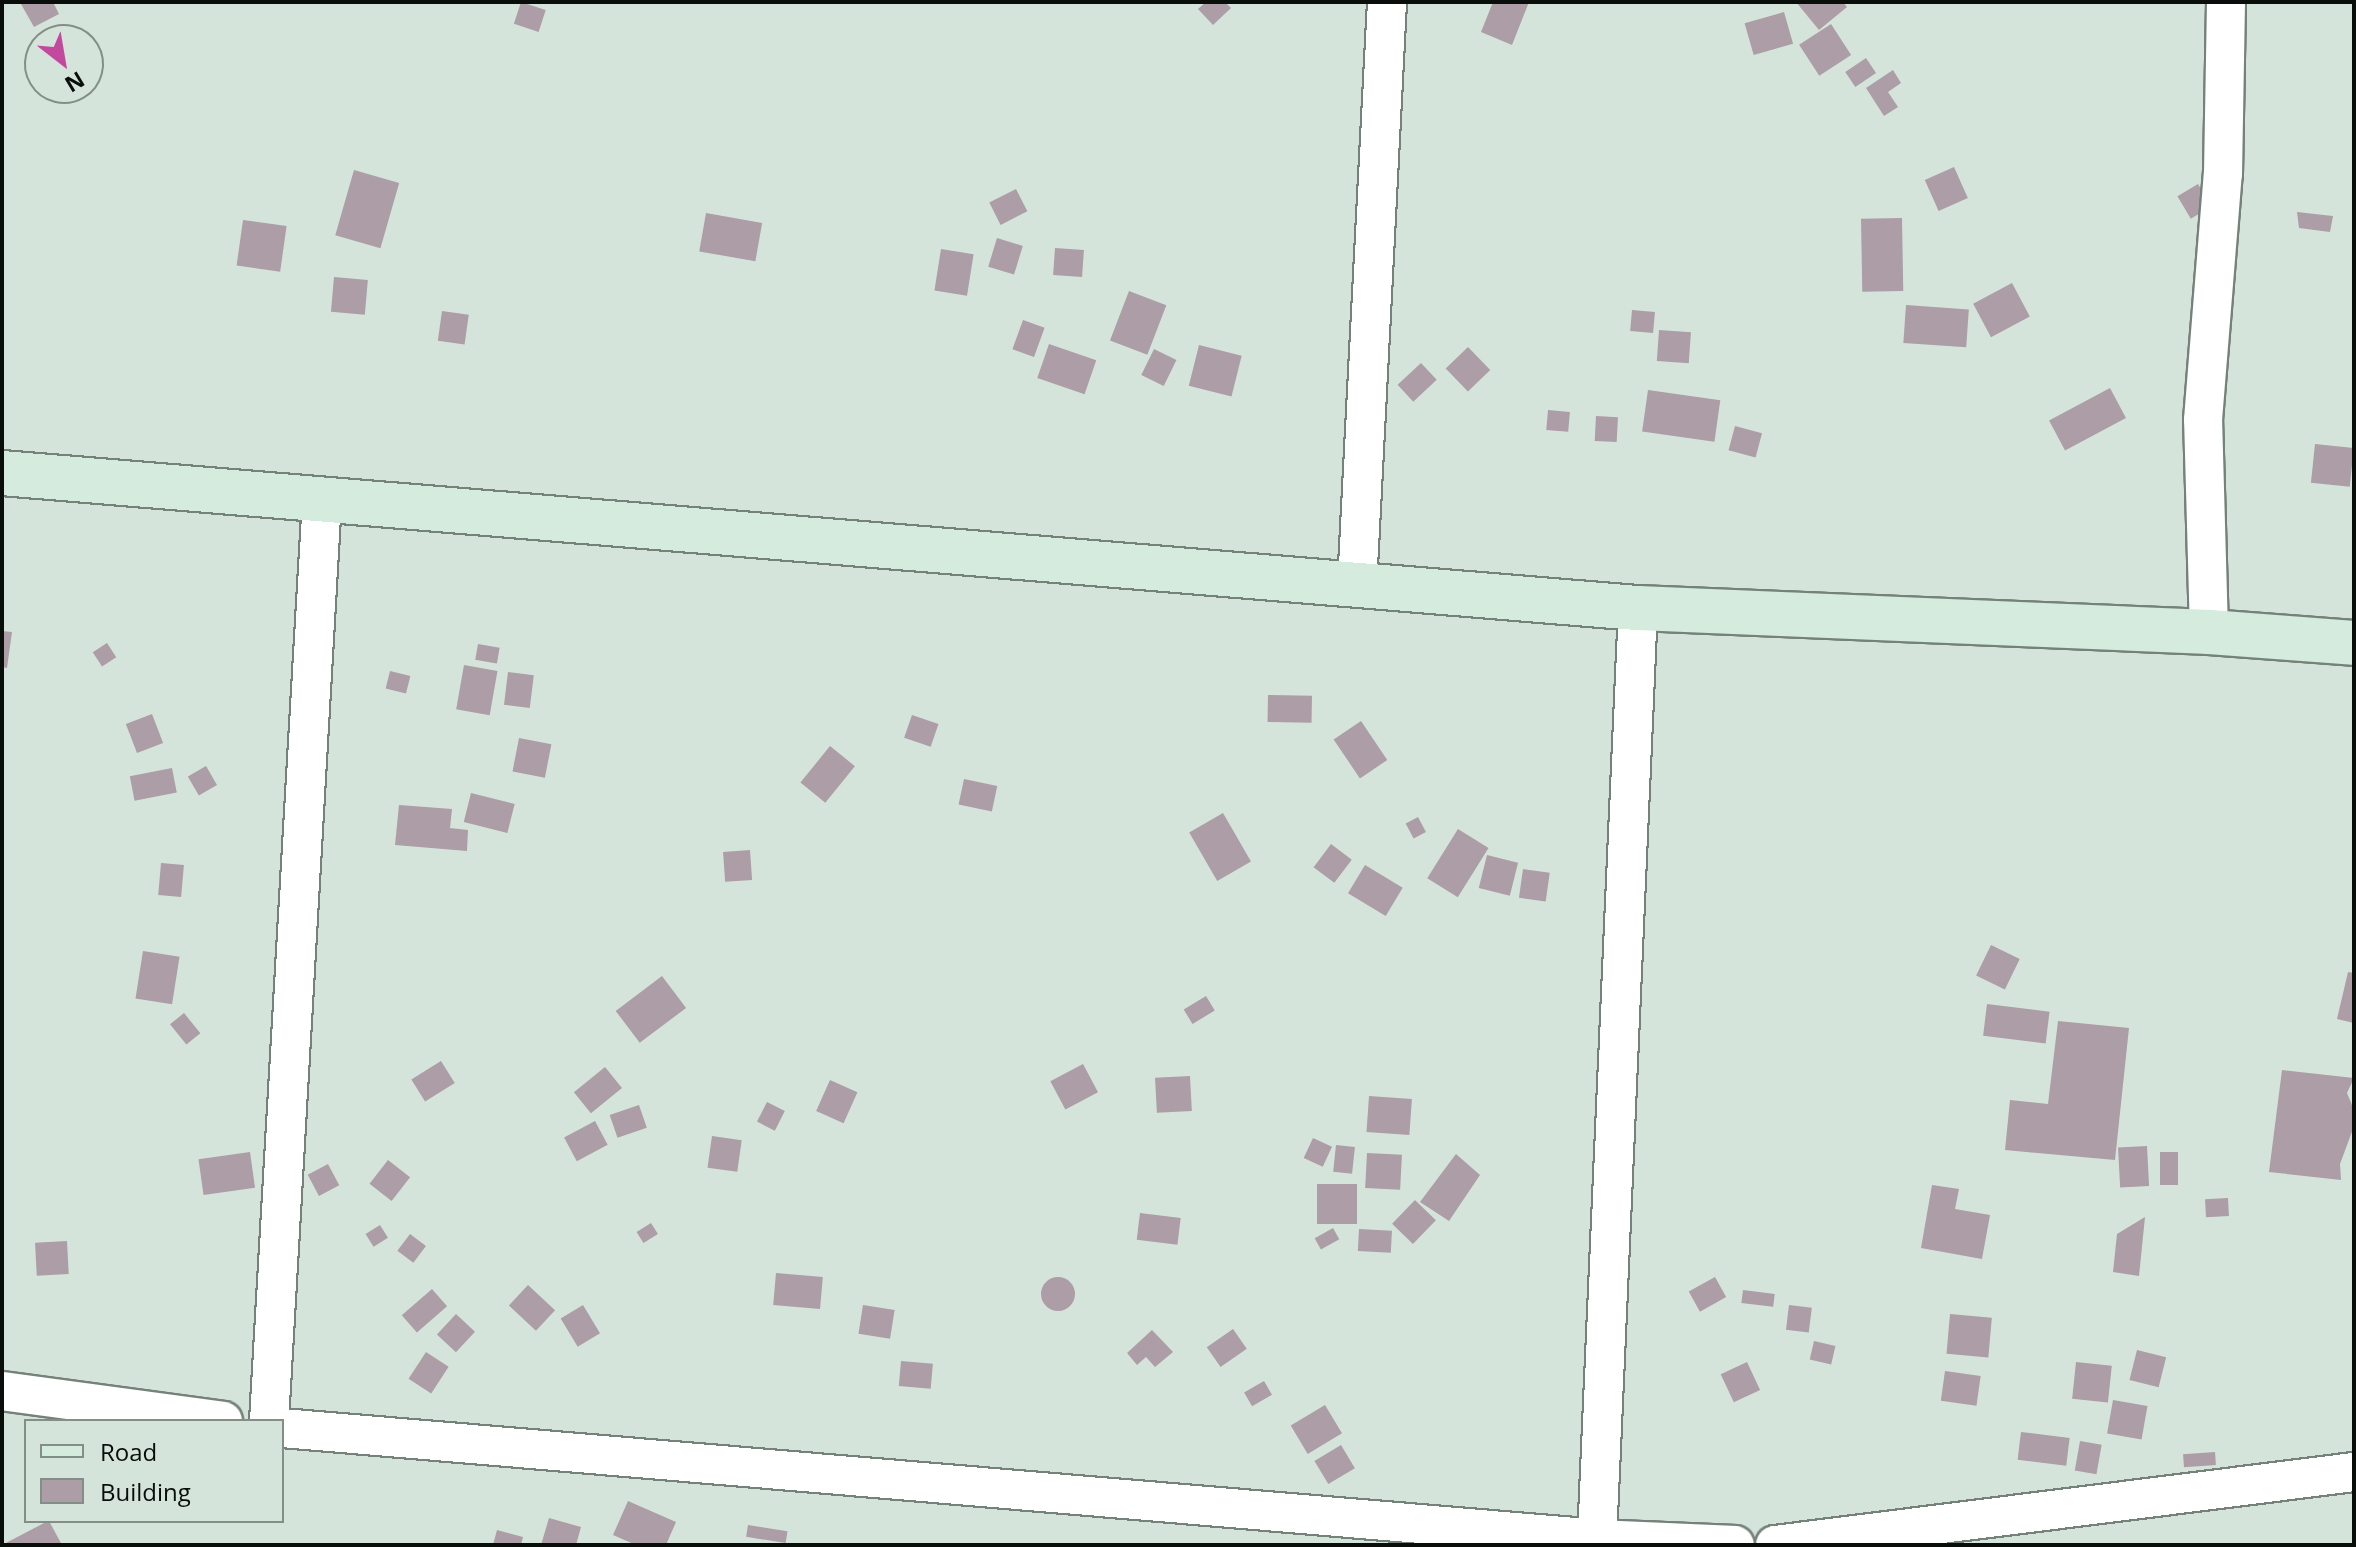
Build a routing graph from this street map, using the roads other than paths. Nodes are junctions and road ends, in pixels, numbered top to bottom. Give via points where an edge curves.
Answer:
1 (1387, 2) edge
2 (2226, 2) edge
3 (2, 473) edge
4 (322, 499) junction
5 (1357, 586) junction
6 (1638, 608) junction
7 (2209, 632) junction
8 (2354, 643) edge
9 (2, 1391) edge
10 (208, 1419) edge
11 (269, 1419) edge
12 (284, 1428) edge
13 (2354, 1472) edge
14 (1597, 1539) junction
15 (1735, 1545) edge
16 (1775, 1545) edge

1 - 5 street
2 - 7 street via 2223,174 2203,420
3 - 4 street
4 - 5 street
4 - 11 street
5 - 6 street
6 - 7 street
6 - 14 street
7 - 8 street
9 - 10 street
12 - 14 street
13 - 16 street
14 - 15 street

